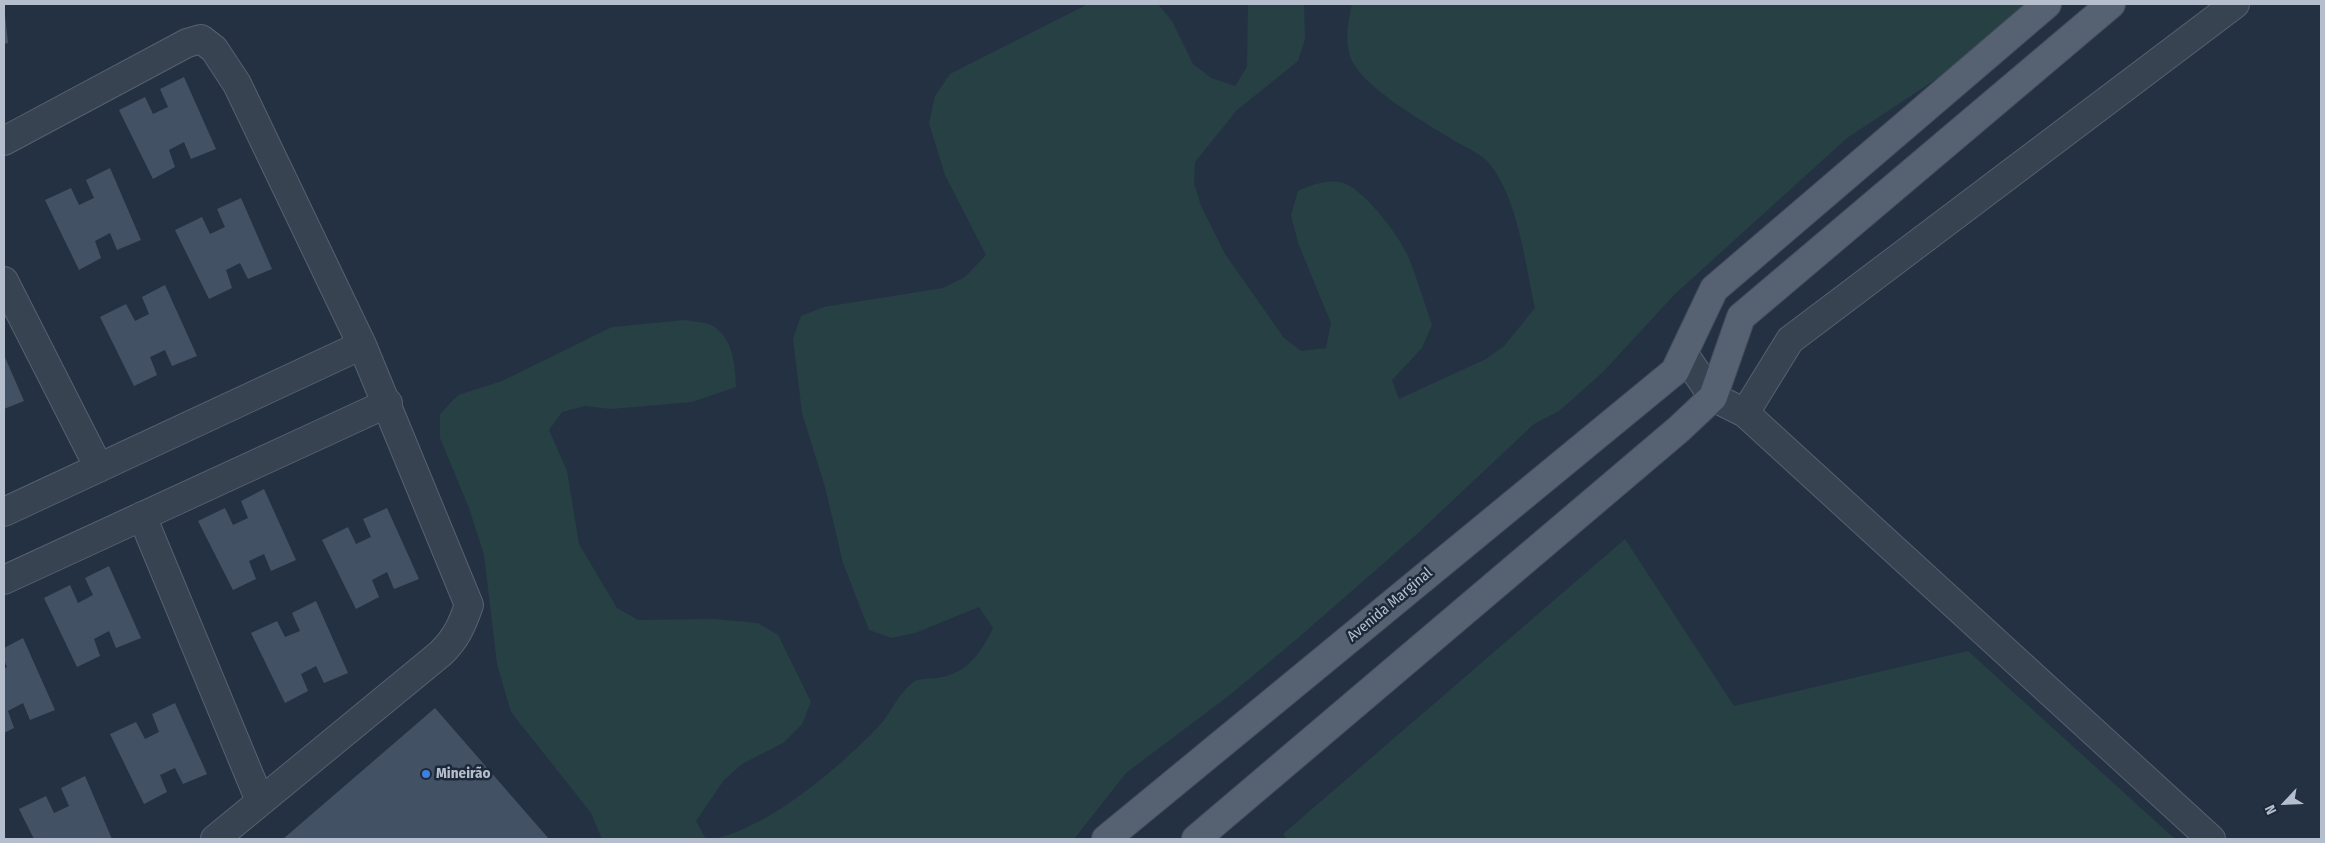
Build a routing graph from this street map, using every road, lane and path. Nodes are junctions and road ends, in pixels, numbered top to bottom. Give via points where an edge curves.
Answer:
1 (2047, 4) edge
2 (2111, 4) edge
3 (2236, 4) edge
4 (4, 141) edge
5 (4, 282) edge
6 (362, 345) junction
7 (1674, 371) junction
8 (1713, 397) junction
9 (388, 402) junction
10 (1745, 413) junction
11 (99, 468) junction
12 (4, 512) edge
13 (142, 516) junction
14 (4, 580) edge
15 (260, 801) junction
16 (215, 839) edge
17 (1106, 839) edge
18 (1196, 839) edge
19 (2211, 839) edge

1 - 7 main road via 1714,289
2 - 8 main road via 1741,317
3 - 10 street via 1790,340
4 - 6 street via 171,50 201,39 214,49 237,84
5 - 11 street
6 - 9 street
6 - 11 street
7 - 8 street via 1688,360
7 - 17 main road, Avenida Marginal
8 - 10 street
8 - 18 main road
9 - 13 street
9 - 15 street via 469,605 454,642
10 - 19 street
11 - 12 street
13 - 14 street
13 - 15 street
15 - 16 street

